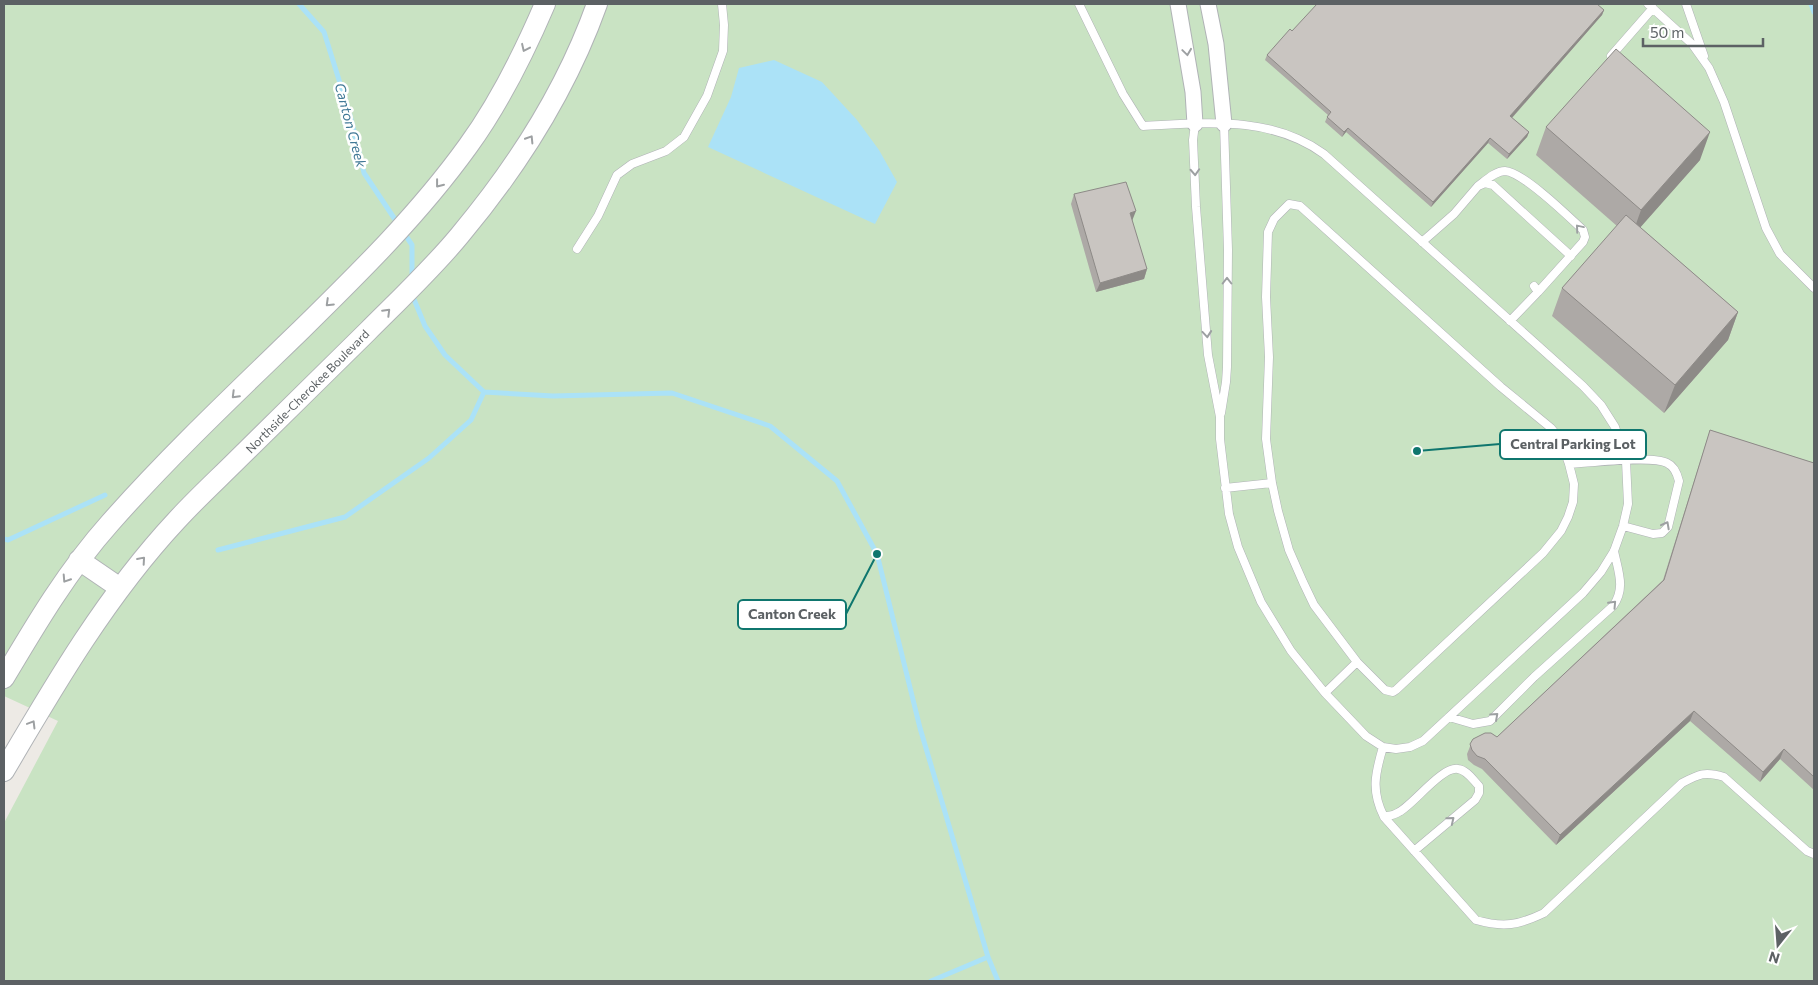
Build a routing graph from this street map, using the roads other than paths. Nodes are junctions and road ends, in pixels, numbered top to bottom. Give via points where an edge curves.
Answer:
1 (545, 4) edge
2 (597, 4) edge
3 (722, 4) edge
4 (1079, 4) edge
5 (1178, 4) edge
6 (1208, 4) edge
7 (1686, 4) edge
8 (1650, 6) edge
9 (1607, 60) edge
10 (1709, 68) junction
11 (1195, 124) junction
12 (1224, 124) junction
13 (1478, 186) junction
14 (1422, 242) junction
15 (576, 249) dead end
16 (1571, 256) junction
17 (1814, 288) edge
18 (1510, 321) junction
19 (1220, 417) junction
20 (1626, 461) junction
21 (1569, 464) junction
22 (1272, 482) junction
23 (1225, 488) junction
24 (1623, 526) junction
25 (1614, 551) junction
26 (79, 560) junction
27 (120, 588) junction
28 (1357, 662) junction
29 (4, 678) edge
30 (1325, 692) junction
31 (1450, 717) junction
32 (1383, 747) junction
33 (4, 771) edge
34 (1384, 817) junction
35 (1414, 851) junction
36 (1814, 854) edge

1 -> 26 street via 518,63 469,145 416,212 340,292 145,484
27 -> 2 street, Northside-Cherokee Boulevard via 176,521 459,237 503,180 541,121 579,48
3 - 15 lane via 723,51 707,96 684,137 666,151 632,164 617,175 598,216
4 - 11 lane via 1123,94 1143,126
5 -> 11 street via 1193,92
6 - 12 street via 1216,44
7 - 10 lane
8 - 9 lane
8 - 10 lane via 1692,44
10 - 17 lane via 1724,102 1766,228 1780,254
11 - 12 lane
11 -> 19 lane via 1196,206 1208,355
12 - 14 lane via 1268,128 1309,143
19 -> 12 lane via 1227,367
13 - 14 lane via 1454,214
13 - 16 lane via 1485,183 1493,185
16 -> 13 lane via 1583,242 1583,230 1520,176 1504,171
14 - 18 lane
16 - 18 lane via 1536,289
18 - 20 lane via 1601,405 1615,427
19 - 23 lane
20 - 21 lane
20 - 24 lane via 1628,504
24 -> 20 lane via 1653,534 1662,533 1668,527 1679,481 1673,467 1666,462 1651,459
21 - 22 lane via 1560,439 1551,428 1300,206 1288,204 1274,219 1268,232 1266,439
21 - 28 lane via 1574,484 1573,502 1561,531 1543,553 1466,626 1392,692
22 - 23 lane
22 - 28 lane via 1289,550 1303,582 1314,605
23 - 30 lane via 1228,514 1238,547 1261,602 1291,651
24 - 25 lane
25 - 31 lane via 1583,593
31 -> 25 lane via 1473,724 1490,721 1612,606 1621,590
26 - 27 street
26 -> 29 street
33 -> 27 street, Northside-Cherokee Boulevard via 83,641
28 - 30 lane
30 - 32 lane via 1366,736
31 - 32 lane via 1424,741 1410,747
32 - 34 lane via 1375,786
34 - 35 lane
35 -> 34 lane via 1475,800 1479,786 1464,771 1449,770 1412,803
35 - 36 lane via 1476,920 1494,926 1526,922 1544,913 1682,783 1700,773 1713,773 1724,777

